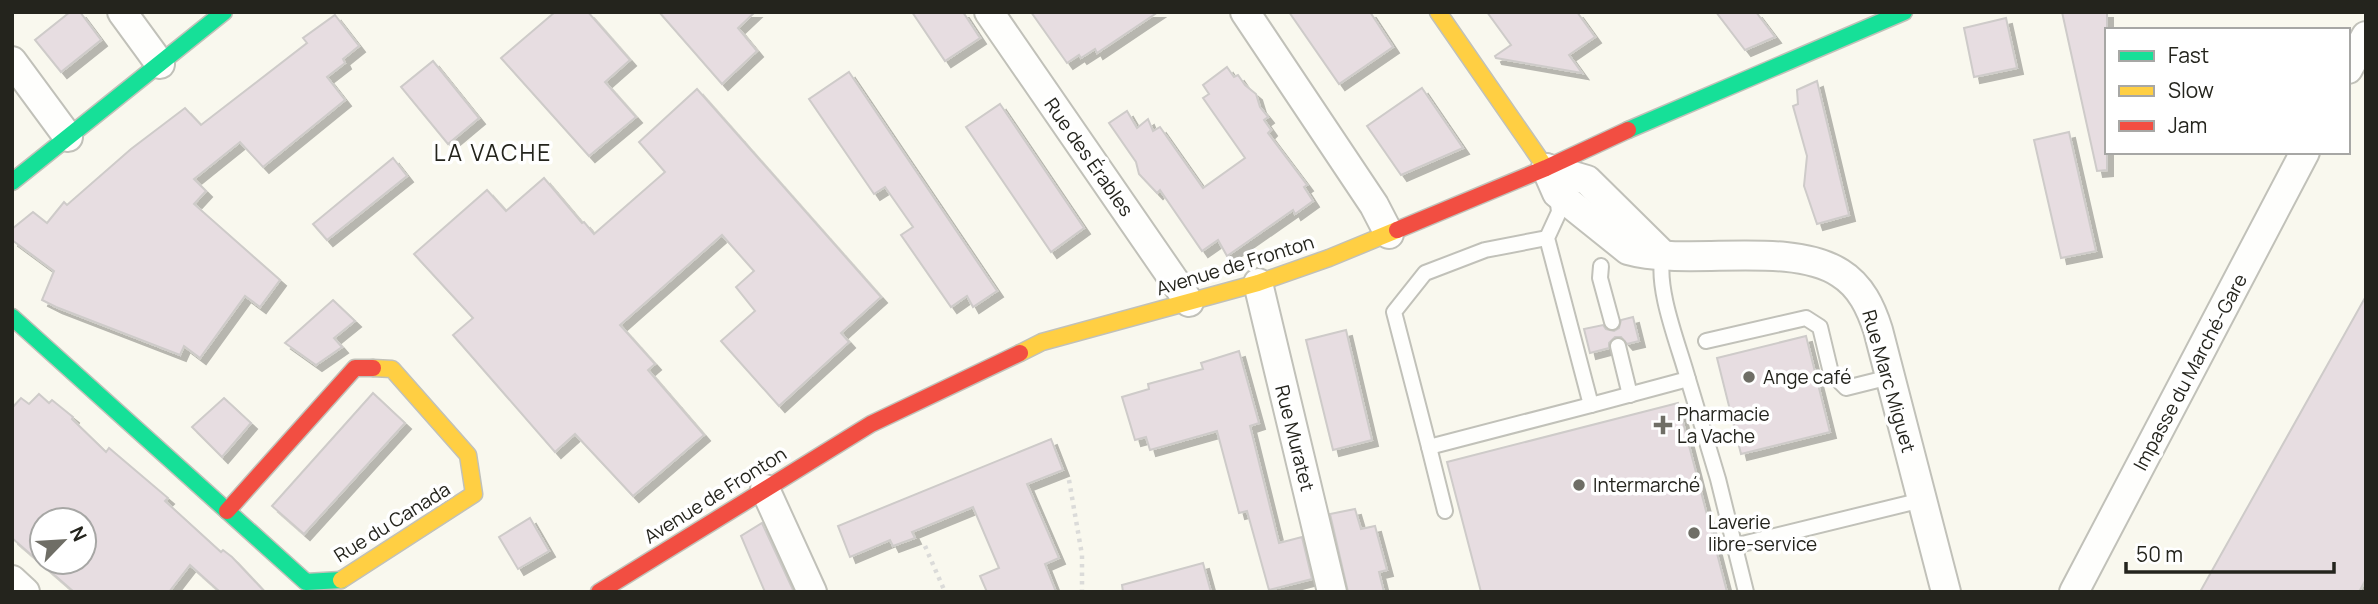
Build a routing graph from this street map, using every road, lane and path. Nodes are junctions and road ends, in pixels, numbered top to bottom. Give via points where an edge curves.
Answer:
1 (122, 12) edge
2 (224, 12) edge
3 (989, 12) edge
4 (1245, 12) edge
5 (1438, 12) edge
6 (1904, 12) edge
7 (2366, 36) edge
8 (12, 61) edge
9 (160, 64) junction
10 (2350, 65) edge
11 (68, 137) junction
12 (2304, 154) edge
13 (1552, 181) junction
14 (12, 182) edge
15 (1389, 234) junction
16 (1547, 238) junction
17 (1663, 255) junction
18 (1601, 266) dead end
19 (1258, 284) junction
20 (1189, 302) junction
21 (12, 317) edge
22 (1612, 322) dead end
23 (1706, 341) dead end
24 (1618, 346) dead end
25 (1890, 377) junction
26 (1688, 379) junction
27 (1630, 395) junction
28 (1591, 405) junction
29 (1429, 447) junction
30 (1069, 480) dead end
31 (765, 489) junction
32 (1922, 500) junction
33 (227, 511) junction
34 (1445, 511) dead end
35 (925, 546) dead end
36 (1734, 546) junction
37 (12, 580) edge
38 (25, 592) edge
39 (599, 592) edge
40 (812, 592) edge
41 (945, 592) edge
42 (1082, 592) edge
43 (1332, 592) edge
44 (1746, 592) edge
45 (1946, 592) edge
46 (2074, 592) edge

1 - 9 street
2 - 9 street
3 - 20 street, Rue des Érables
4 - 15 street
5 - 13 street
6 - 13 street, Avenue de Fronton via 1631,128
7 - 10 street
8 - 11 street
9 - 11 street
11 - 14 street
12 - 46 street, Impasse du Marché-Gare
13 - 15 street, Avenue de Fronton
13 - 16 lane via 1559,212
13 - 17 street via 1587,180
15 - 19 street, Avenue de Fronton
16 - 28 lane
16 - 29 lane via 1485,250 1425,273 1394,312
17 - 25 street, Rue Marc Miguet via 1796,258 1841,273 1871,308
17 - 26 lane via 1663,287
18 - 22 lane
19 - 20 street, Avenue de Fronton
19 - 43 street, Rue Muratet
20 - 31 street, Avenue de Fronton via 1042,342 871,424
21 - 33 street, Rue du Canada
23 - 25 lane via 1806,318 1820,327 1832,373 1846,388
24 - 27 lane
25 - 32 street, Rue Marc Miguet
26 - 27 lane
26 - 36 lane
27 - 28 lane
28 - 29 lane
29 - 34 lane
30 - 42 path via 1082,555
31 - 39 street, Avenue de Fronton
31 - 40 street
32 - 36 lane
32 - 45 street, Rue Marc Miguet
33 - 33 street, Rue du Canada via 355,368 392,369 468,455 474,494 341,580 306,582
35 - 41 path
36 - 44 lane
37 - 38 street

